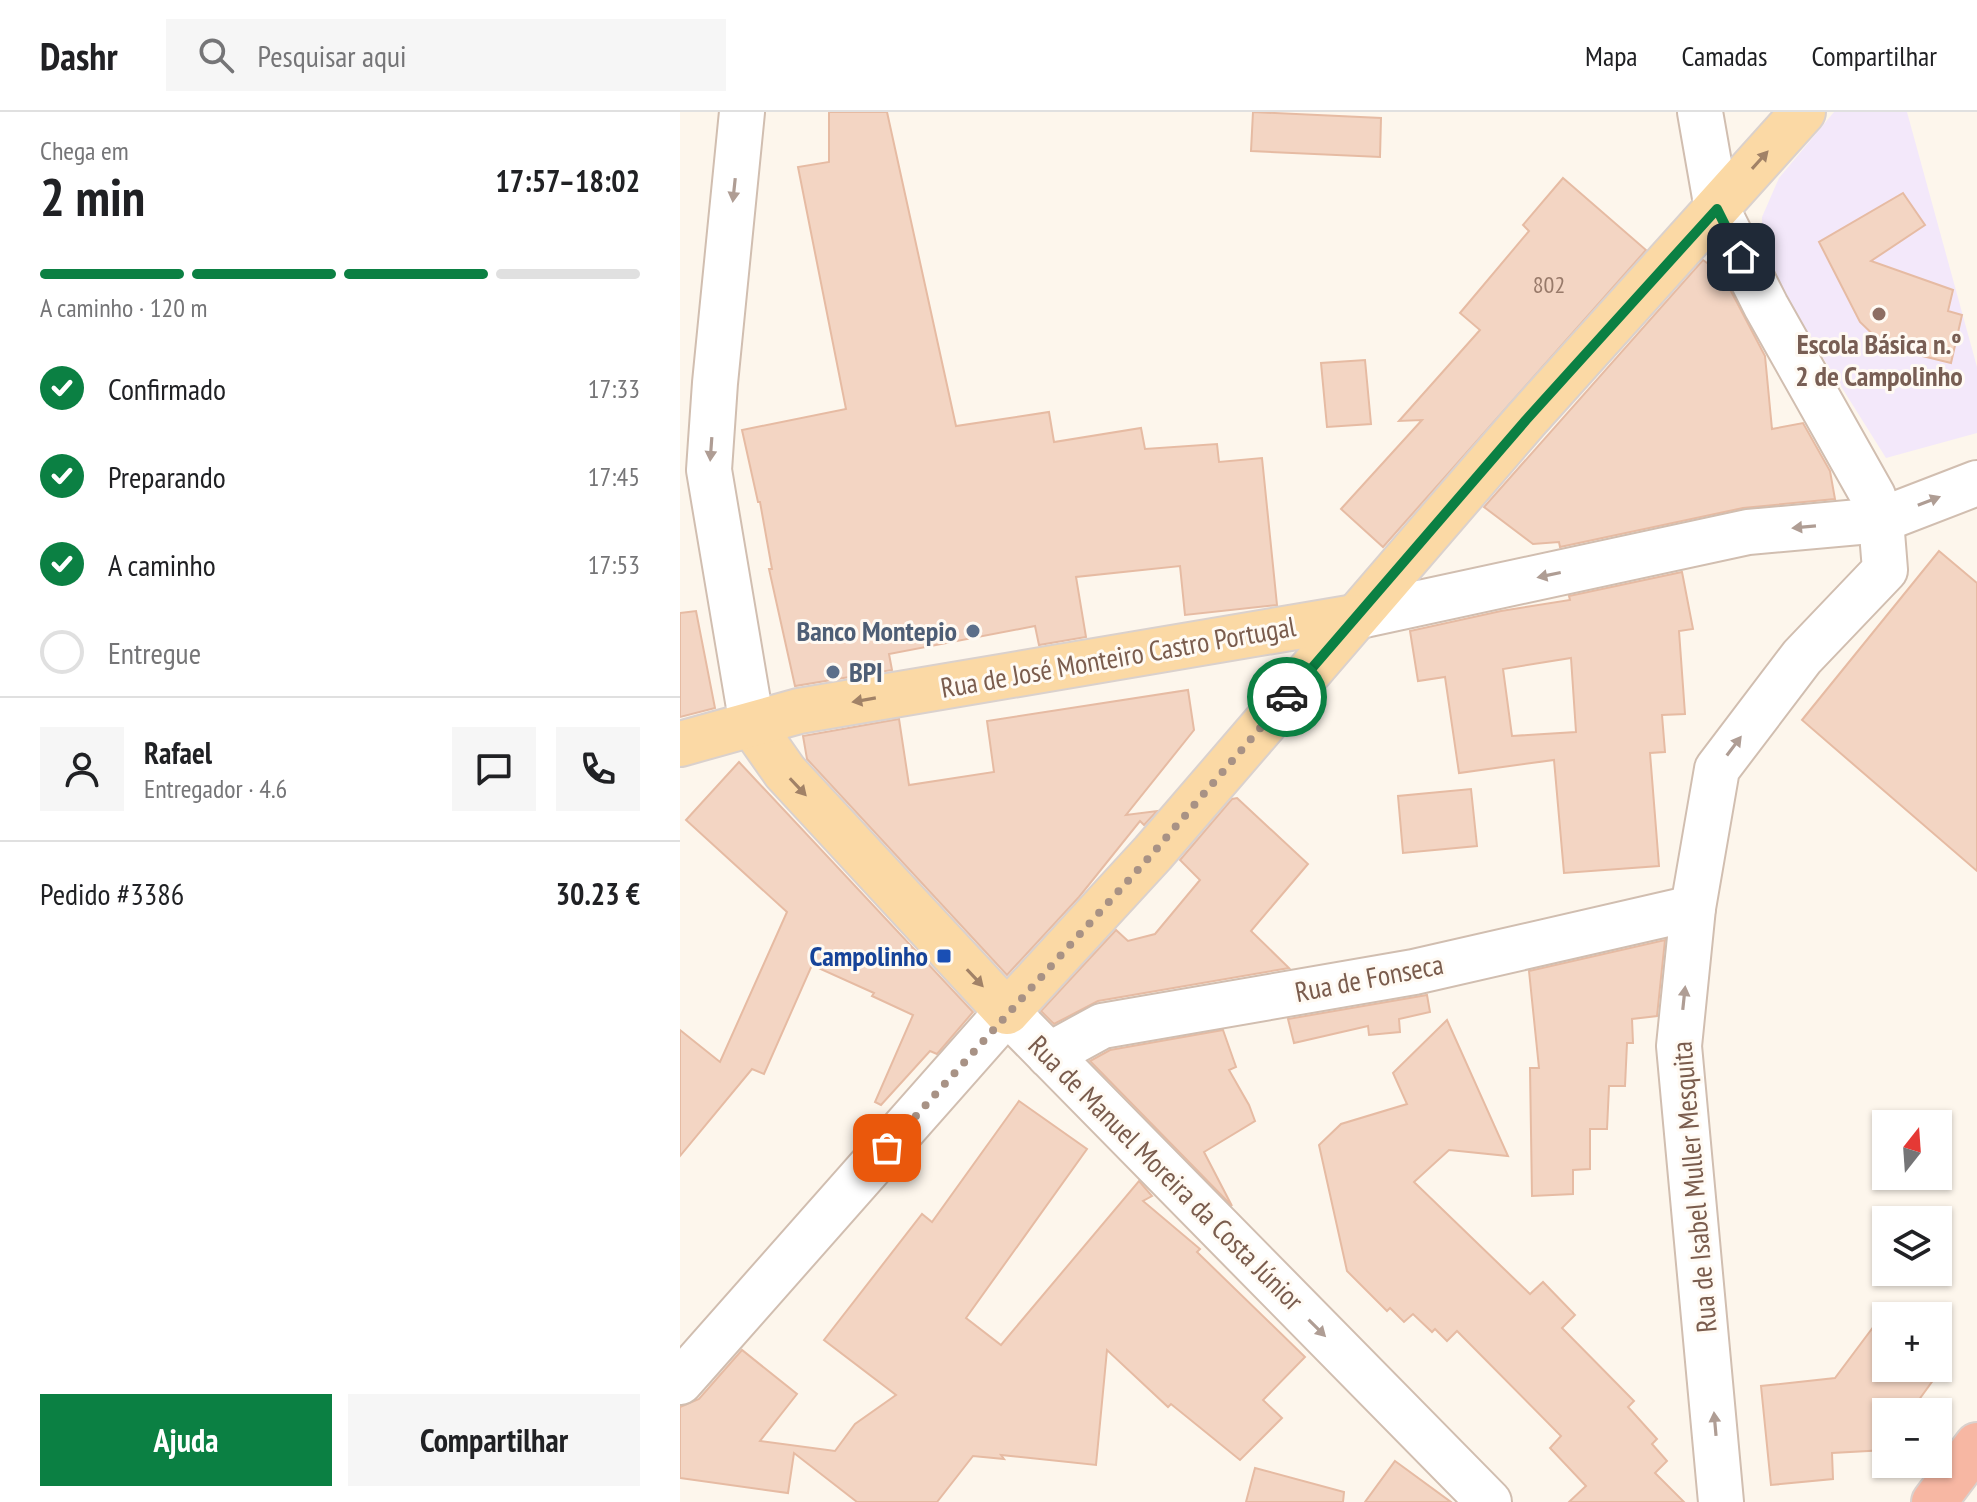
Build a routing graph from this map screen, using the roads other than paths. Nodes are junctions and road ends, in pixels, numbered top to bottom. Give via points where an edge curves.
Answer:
1 (742, 112) edge
2 (1700, 112) edge
3 (1803, 112) edge
4 (1717, 209) junction
5 (1977, 483) edge
6 (1881, 520) junction
7 (1355, 617) junction
8 (752, 725) junction
9 (680, 744) edge
10 (1693, 908) junction
11 (1007, 1012) junction
12 (1049, 1055) junction
13 (680, 1382) edge
14 (1977, 1445) edge
15 (1489, 1502) edge
16 (1721, 1502) edge
17 (1934, 1502) edge

1 -> 8 street, Rua de Manuel Moreira da Costa Júnior via 709,470
2 - 4 street, Rua de Isabel Muller Mesquita
4 -> 3 main road
4 - 6 street, Rua de Isabel Muller Mesquita via 1844,440
4 - 7 main road
6 -> 5 street, Rua de José Monteiro Castro Portugal
6 -> 7 street, Rua de José Monteiro Castro Portugal via 1748,532
10 -> 6 street, Rua de Isabel Muller Mesquita via 1717,769 1802,657 1885,570
7 -> 8 main road, Rua de José Monteiro Castro Portugal via 799,711
7 - 11 main road via 1153,853
8 - 9 main road, Rua de José Monteiro Castro Portugal
8 -> 11 main road, Rua de Manuel Moreira da Costa Júnior via 785,772
10 - 12 street, Rua de Fonseca via 1414,972 1102,1026
16 -> 10 street, Rua de Isabel Muller Mesquita via 1679,1046
11 - 12 street, Rua de Manuel Moreira da Costa Júnior
11 - 13 street
12 -> 15 street, Rua de Manuel Moreira da Costa Júnior
14 - 17 highway

